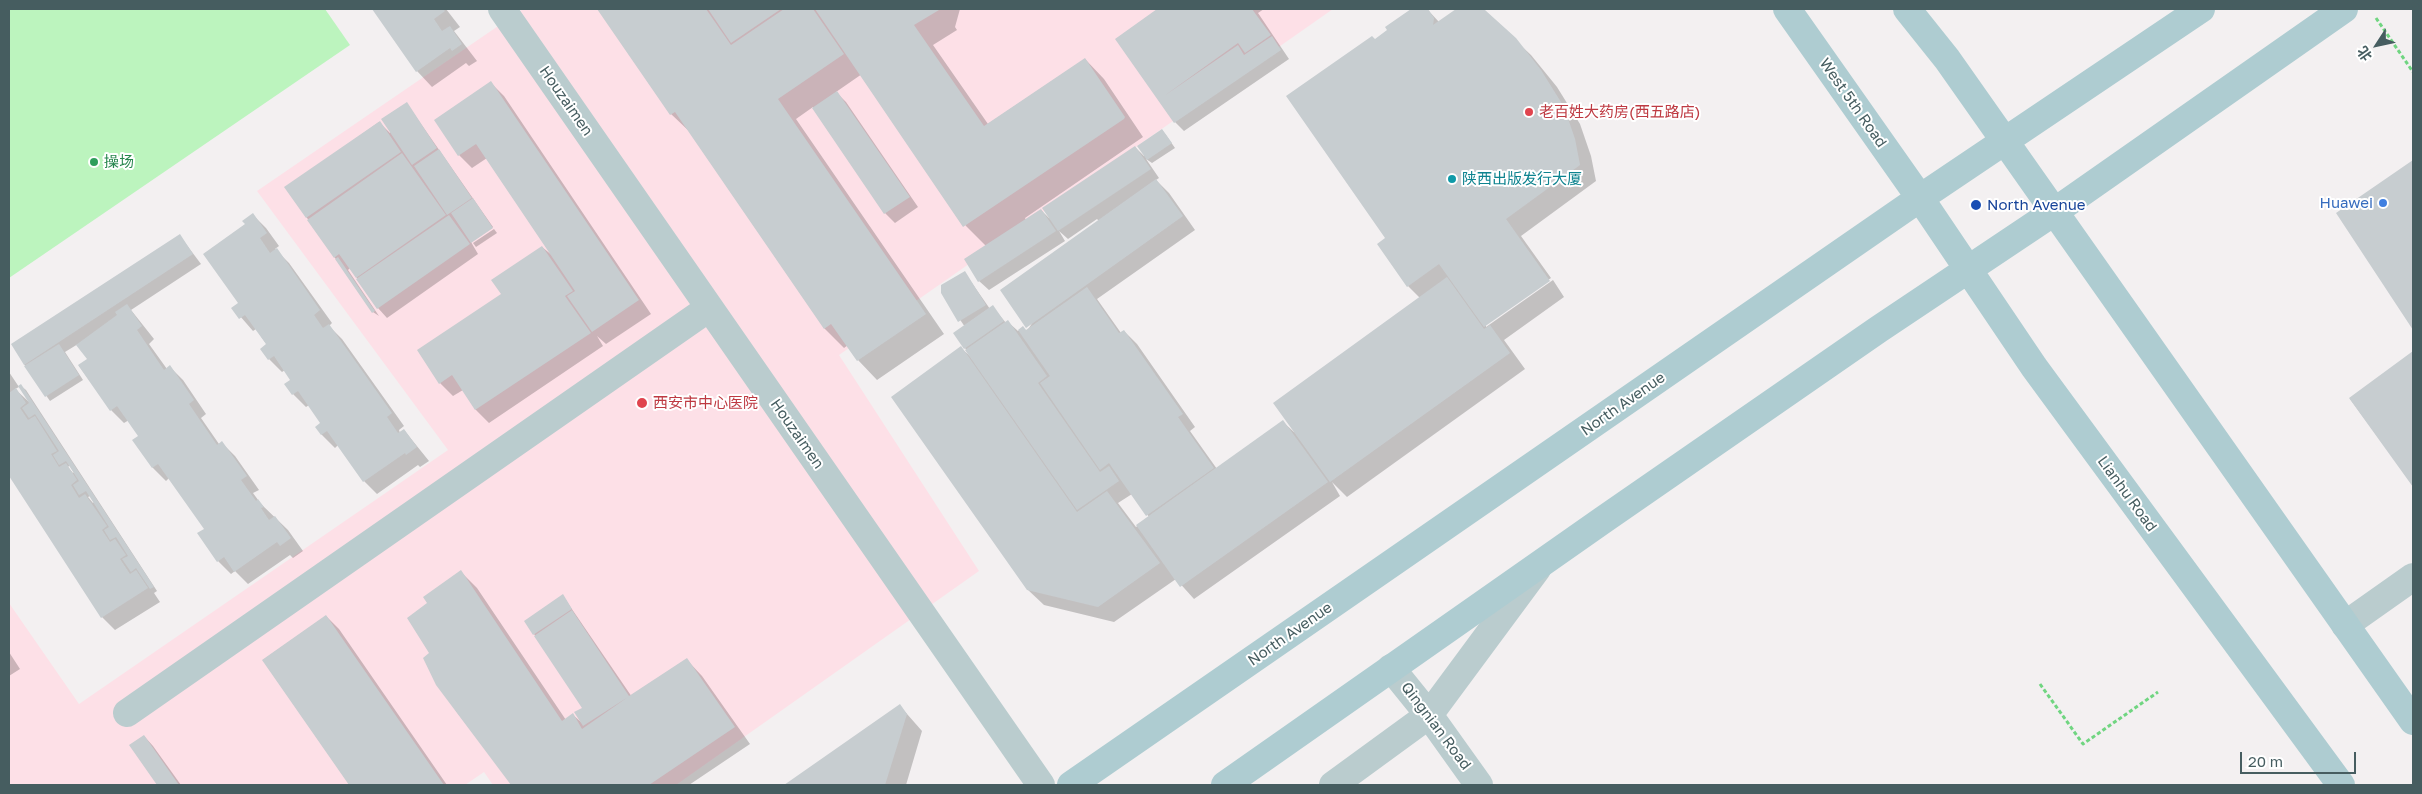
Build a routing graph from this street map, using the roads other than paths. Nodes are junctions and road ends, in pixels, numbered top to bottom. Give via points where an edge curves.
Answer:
1 (502, 9) edge
2 (1787, 9) edge
3 (1907, 9) edge
4 (2201, 9) edge
5 (2344, 9) edge
6 (2004, 141) junction
7 (1920, 198) junction
8 (2054, 212) junction
9 (1968, 271) junction
10 (709, 308) junction
11 (1541, 563) junction
12 (2413, 576) edge
13 (2345, 625) junction
14 (1391, 668) junction
15 (127, 713) dead end
16 (1429, 715) junction
17 (2413, 721) edge
18 (1041, 785) edge
19 (1071, 785) edge
20 (1225, 785) edge
21 (1333, 785) edge
22 (1479, 785) edge
23 (2341, 785) edge

1 - 10 street, Houzaimen
2 - 7 main road, West 5th Road
3 - 6 main road via 1947,59
4 - 6 main road, North Avenue
5 - 8 main road
6 - 7 main road, North Avenue
6 - 8 main road
7 - 9 main road, Lianhu Road
7 - 19 main road, North Avenue
8 - 9 main road
8 - 13 main road
9 - 11 main road
9 - 23 main road, Lianhu Road via 2034,367
10 - 15 street
10 - 18 street, Houzaimen
11 - 14 main road
11 - 16 street
12 - 13 street
13 - 17 main road
14 - 16 street, Qingnian Road
14 - 20 main road
16 - 21 street
16 - 22 street, Qingnian Road

